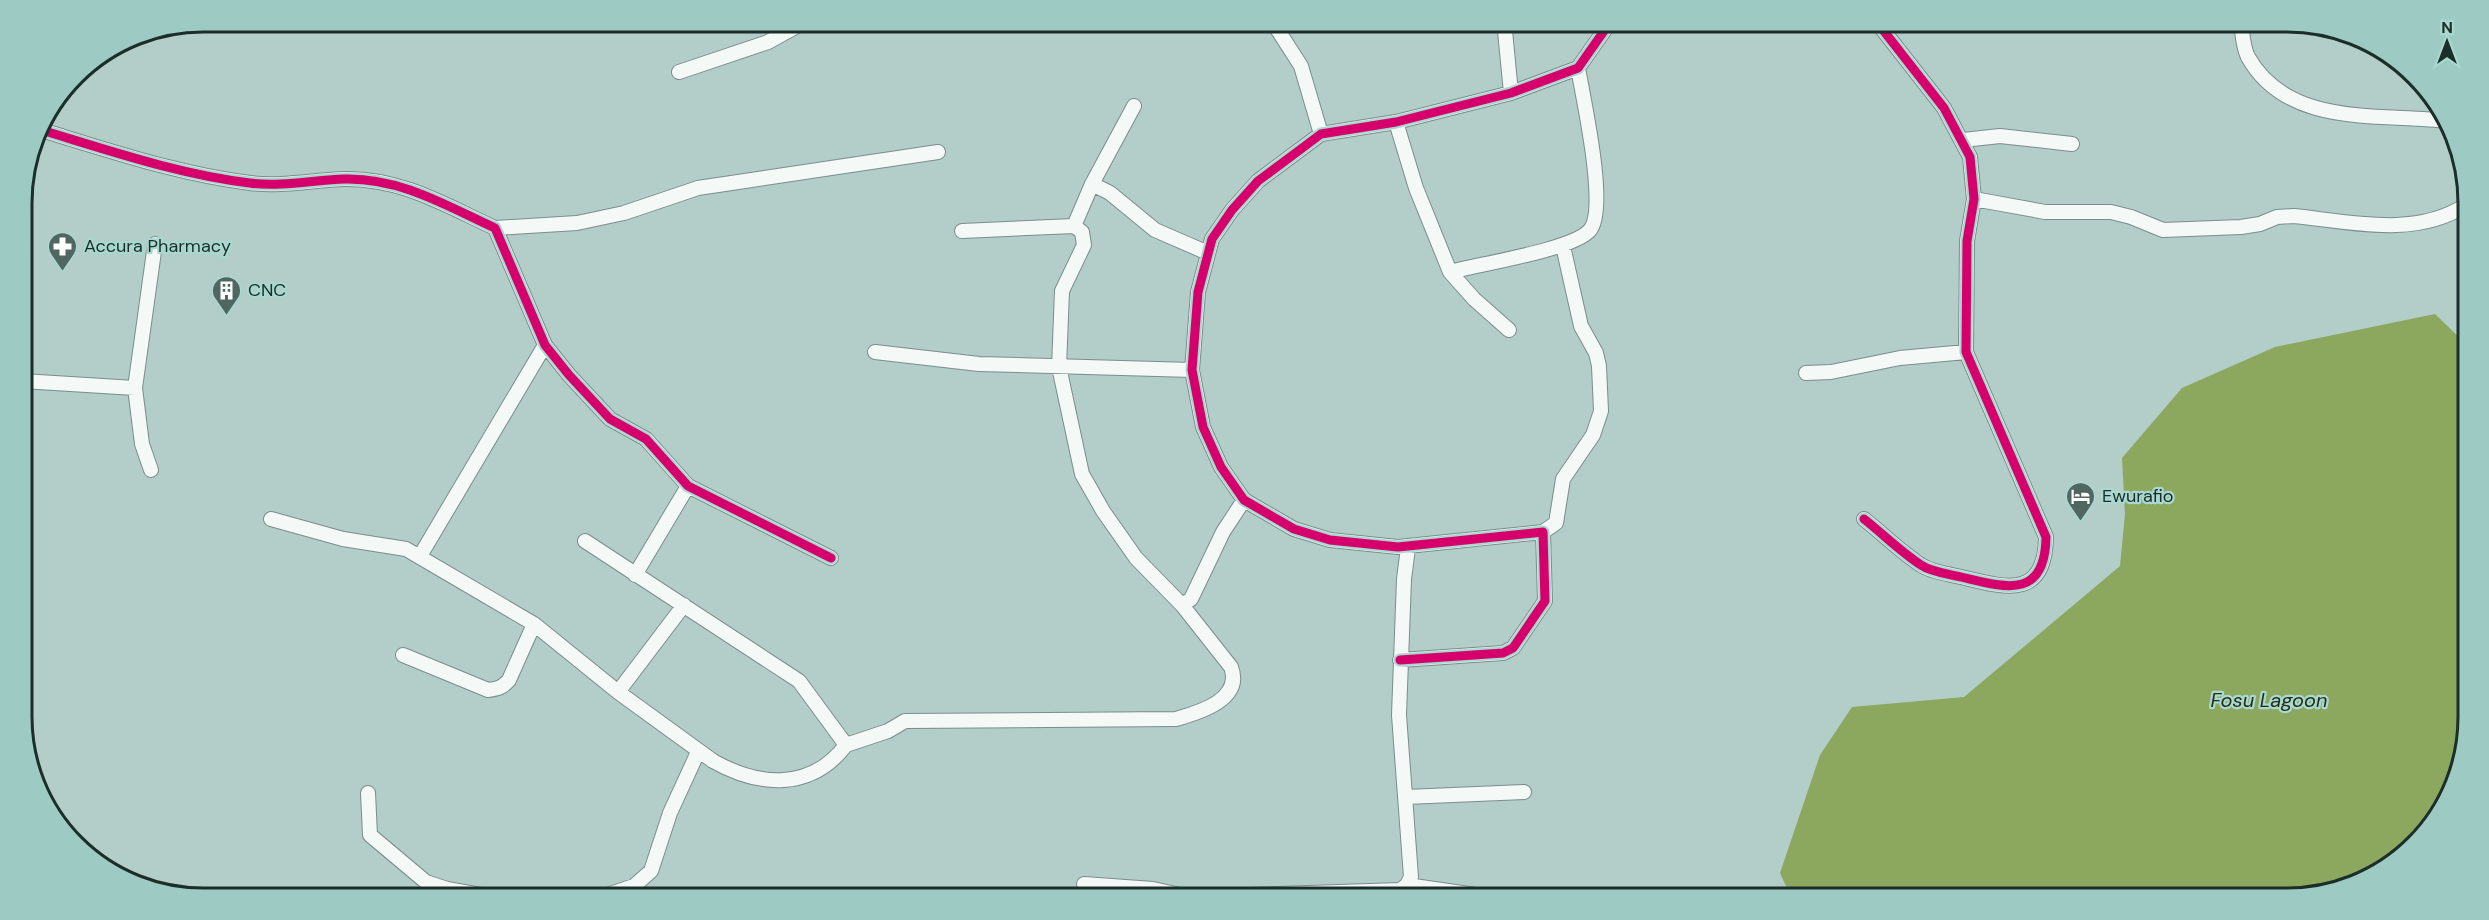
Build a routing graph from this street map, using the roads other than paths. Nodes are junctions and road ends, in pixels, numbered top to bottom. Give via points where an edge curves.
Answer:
1 (1279, 31) edge
2 (1505, 31) edge
3 (1604, 31) edge
4 (1884, 31) edge
5 (2243, 31) edge
6 (787, 32) edge
7 (1578, 68) junction
8 (680, 72) dead end
9 (1511, 93) junction
10 (1134, 106) dead end
11 (2436, 120) edge
12 (1396, 122) junction
13 (47, 132) edge
14 (1321, 134) junction
15 (1963, 140) junction
16 (2072, 144) dead end
17 (938, 152) dead end
18 (1092, 184) junction
19 (1974, 199) junction
20 (2458, 210) edge
21 (1074, 226) junction
22 (495, 228) junction
23 (962, 231) dead end
24 (155, 244) dead end
25 (1563, 246) junction
26 (1208, 253) junction
27 (1450, 272) junction
28 (1509, 330) dead end
29 (545, 345) junction
30 (875, 352) dead end
31 (1966, 352) junction
32 (1059, 367) junction
33 (1192, 370) junction
34 (1806, 373) dead end
35 (32, 382) edge
36 (135, 388) junction
37 (151, 470) dead end
38 (688, 486) junction
39 (1244, 500) junction
40 (271, 519) dead end
41 (1864, 519) dead end
42 (1543, 532) junction
43 (585, 542) dead end
44 (1408, 548) junction
45 (420, 556) junction
46 (831, 558) dead end
47 (635, 575) junction
48 (684, 605) junction
49 (1182, 605) junction
50 (534, 624) junction
51 (403, 655) dead end
52 (1400, 660) junction
53 (618, 692) junction
54 (846, 745) junction
55 (698, 752) junction
56 (1524, 792) dead end
57 (368, 793) dead end
58 (1406, 797) junction
59 (1084, 884) dead end
60 (1407, 885) junction
61 (445, 888) edge
62 (628, 888) edge
63 (1139, 888) edge
64 (1403, 888) edge
65 (1428, 888) edge

1 - 14 street via 1301,66
2 - 9 street
3 - 7 street
4 - 15 street via 1944,108
5 - 11 street via 2247,55 2267,83 2296,103 2321,110
6 - 8 street via 768,42
7 - 9 street
7 - 25 street via 1596,177 1595,218 1589,231
9 - 12 street
10 - 18 street
12 - 14 street
12 - 27 street via 1416,188
13 - 22 street via 203,176 254,183 347,179 394,183
14 - 26 street via 1258,181 1225,220
15 - 16 street via 2000,136
15 - 19 street via 1970,157
17 - 22 street via 698,188 624,213 577,223
18 - 21 street
18 - 26 street via 1110,193 1155,230
19 - 20 street via 2045,212 2111,212 2163,230 2241,227 2294,216 2405,226 2450,216
19 - 31 street via 1967,241
21 - 23 street
21 - 32 street via 1082,232 1083,245 1062,291
22 - 29 street
24 - 36 street
25 - 27 street
25 - 42 street via 1581,326 1596,353 1602,411 1593,435 1563,479 1556,523
26 - 33 street via 1198,292
27 - 28 street
29 - 38 street via 610,419 646,439
29 - 45 street
30 - 32 street via 979,364
31 - 34 street
31 - 41 street via 2046,537 2045,558 2040,568 2021,586 2005,588 1923,567
32 - 33 street
32 - 49 street via 1082,474 1136,558
33 - 39 street via 1203,427 1221,466
35 - 36 street
36 - 37 street via 142,444
38 - 46 street
38 - 47 street
39 - 44 street via 1294,529 1330,540
39 - 49 street via 1223,532 1191,599
40 - 45 street via 343,539 406,549
42 - 44 street
42 - 52 street via 1545,602 1513,648 1503,653
43 - 47 street
44 - 52 street
45 - 50 street
47 - 48 street
48 - 53 street
48 - 54 street via 799,681
49 - 54 street via 1231,667 1235,678 1231,690 1196,714 1176,718 905,721
50 - 51 street via 509,680 495,689 488,690
50 - 53 street
52 - 58 street via 1399,715
53 - 55 street
54 - 55 street via 827,765 807,777 789,781 765,780 726,769
55 - 62 street via 670,813 651,871
56 - 58 street
57 - 61 street via 370,835 416,876
58 - 60 street via 1411,877
59 - 63 street
60 - 64 street
60 - 65 street

